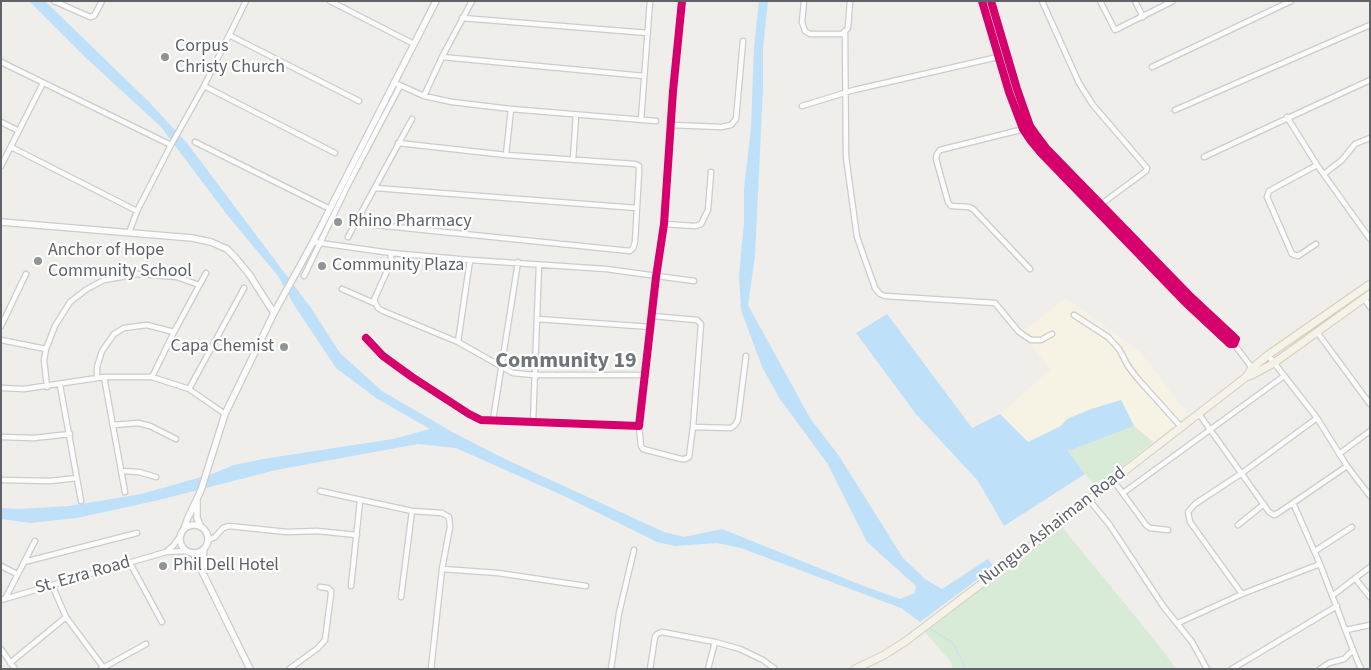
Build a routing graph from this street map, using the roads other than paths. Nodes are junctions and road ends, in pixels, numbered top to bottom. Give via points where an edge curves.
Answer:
1 (54, 1) edge
2 (102, 1) edge
3 (246, 1) edge
4 (330, 1) edge
5 (436, 1) edge
6 (472, 1) edge
7 (650, 1) edge
8 (682, 1) edge
9 (804, 1) edge
10 (850, 1) edge
11 (982, 1) edge
12 (991, 1) edge
13 (1042, 1) edge
14 (1100, 1) edge
15 (1135, 1) edge
16 (1173, 1) edge
17 (1291, 1) edge
18 (1143, 17) junction
19 (462, 18) junction
20 (1370, 25) edge
21 (845, 32) junction
22 (648, 33) junction
23 (229, 35) junction
24 (743, 41) dead end
25 (414, 44) junction
26 (442, 57) junction
27 (998, 57) junction
28 (1, 62) edge
29 (1152, 67) dead end
30 (644, 76) junction
31 (1370, 80) edge
32 (43, 83) junction
33 (398, 84) junction
34 (204, 86) junction
35 (844, 93) junction
36 (424, 96) junction
37 (359, 101) dead end
38 (802, 106) dead end
39 (511, 109) junction
40 (1175, 110) dead end
41 (576, 115) junction
42 (1287, 117) junction
43 (412, 119) dead end
44 (641, 120) junction
45 (656, 121) dead end
46 (1, 122) edge
47 (671, 125) junction
48 (1030, 126) junction
49 (1023, 129) junction
50 (19, 131) junction
51 (1370, 138) edge
52 (195, 142) dead end
53 (398, 143) junction
54 (171, 144) junction
55 (11, 147) junction
56 (334, 153) dead end
57 (506, 155) junction
58 (1204, 156) dead end
59 (573, 160) junction
60 (1317, 165) junction
61 (1, 166) edge
62 (711, 172) dead end
63 (1324, 174) junction
64 (375, 188) junction
65 (1100, 204) junction
66 (637, 208) junction
67 (330, 209) junction
68 (1095, 209) junction
69 (137, 211) junction
70 (2, 222) edge
71 (356, 223) junction
72 (664, 224) junction
73 (129, 232) junction
74 (348, 237) dead end
75 (1370, 239) edge
76 (313, 242) junction
77 (320, 243) junction
78 (1316, 244) dead end
79 (391, 253) junction
80 (470, 260) junction
81 (518, 262) junction
82 (540, 265) junction
83 (1030, 269) dead end
84 (206, 273) dead end
85 (26, 274) dead end
86 (304, 276) dead end
87 (656, 277) junction
88 (694, 281) dead end
89 (1370, 284) edge
90 (199, 285) junction
91 (244, 288) dead end
92 (342, 289) dead end
93 (1367, 296) edge
94 (1191, 297) junction
95 (1185, 302) junction
96 (374, 303) junction
97 (1370, 307) edge
98 (274, 313) junction
99 (1074, 315) dead end
100 (652, 316) junction
101 (537, 319) junction
102 (1, 326) edge
103 (651, 327) junction
104 (174, 332) junction
105 (1317, 332) junction
106 (1052, 334) dead end
107 (366, 338) dead end
108 (1, 340) edge
109 (458, 342) junction
110 (1234, 344) junction
111 (46, 348) junction
112 (1268, 355) junction
113 (746, 356) dead end
114 (1274, 363) junction
115 (501, 366) junction
116 (1252, 368) junction
117 (534, 375) junction
118 (646, 375) junction
119 (1284, 376) junction
120 (104, 377) junction
121 (152, 377) junction
122 (1246, 377) junction
123 (97, 378) junction
124 (60, 385) junction
125 (47, 387) junction
126 (1, 388) edge
127 (189, 389) junction
128 (1370, 404) edge
129 (225, 414) junction
130 (1199, 414) junction
131 (1317, 418) junction
132 (493, 420) junction
133 (533, 422) junction
134 (113, 425) junction
135 (640, 426) junction
136 (693, 427) junction
137 (1182, 428) junction
138 (1210, 429) junction
139 (1370, 430) edge
140 (70, 434) junction
141 (1, 437) edge
142 (176, 439) dead end
143 (1339, 454) junction
144 (1347, 466) junction
145 (121, 470) junction
146 (1242, 473) junction
147 (156, 477) dead end
148 (77, 478) junction
149 (1, 480) edge
150 (1113, 480) junction
151 (320, 491) dead end
152 (125, 492) dead end
153 (1123, 493) junction
154 (1369, 495) edge
155 (197, 500) junction
156 (81, 501) dead end
157 (360, 501) junction
158 (1090, 501) junction
159 (1293, 503) junction
160 (1264, 504) junction
161 (412, 512) junction
162 (1238, 525) dead end
163 (201, 527) junction
164 (1352, 527) dead end
165 (1168, 530) dead end
166 (183, 532) junction
167 (137, 533) dead end
168 (357, 535) junction
169 (208, 540) junction
170 (36, 541) dead end
171 (204, 549) junction
172 (634, 550) dead end
173 (1315, 551) junction
174 (166, 552) junction
175 (190, 552) junction
176 (24, 562) junction
177 (130, 563) junction
178 (1320, 564) junction
179 (1, 566) edge
180 (1370, 567) edge
181 (202, 568) junction
182 (442, 569) junction
183 (17, 574) junction
184 (1355, 578) junction
185 (52, 585) junction
186 (352, 586) dead end
187 (586, 586) dead end
188 (320, 587) dead end
189 (1, 590) edge
190 (8, 593) junction
191 (1242, 594) junction
192 (1332, 596) junction
193 (1370, 596) edge
194 (401, 597) dead end
195 (3, 600) edge
196 (1337, 606) junction
197 (66, 617) junction
198 (162, 622) dead end
199 (1178, 623) junction
200 (1370, 625) edge
201 (1346, 630) junction
202 (715, 642) junction
203 (146, 644) dead end
204 (1, 648) edge
205 (1353, 650) junction
206 (10, 663) junction
207 (102, 668) edge
208 (15, 669) edge
209 (250, 669) edge
210 (289, 669) edge
211 (430, 669) edge
212 (611, 669) edge
213 (650, 669) edge
214 (708, 669) edge
215 (775, 669) edge
216 (855, 669) edge
217 (1207, 669) edge
218 (1232, 669) edge
219 (1320, 669) edge
220 (1360, 669) edge

1 - 2 street via 90,17 94,16
3 - 23 street
4 - 25 street
5 - 25 street
6 - 19 street
7 - 22 street
8 - 47 street
9 - 21 street via 802,22 805,31 810,34
10 - 21 street
11 - 27 street
12 - 48 street
13 - 65 street via 1079,83 1093,106 1147,168
14 - 18 street via 1115,30
15 - 18 street
16 - 18 street
17 - 29 street
19 - 22 street
19 - 26 street
20 - 40 street
21 - 35 street
22 - 30 street
23 - 34 street
23 - 37 street
24 - 47 street via 736,119 731,125
25 - 33 street
26 - 30 street
26 - 36 street
27 - 35 street
27 - 49 street
28 - 32 street
30 - 44 street
31 - 42 street
32 - 50 street
32 - 54 street
33 - 36 street
33 - 67 street
33 - 77 street
34 - 54 street
34 - 56 street
35 - 38 street
35 - 106 street via 846,157 857,237 880,294 994,303 1019,332 1032,340 1041,340
36 - 39 street
39 - 41 street
39 - 57 street
41 - 44 street
41 - 59 street
42 - 58 street
42 - 60 street
43 - 53 street
44 - 45 street
46 - 50 street
47 - 72 street
48 - 49 street
48 - 65 street via 1046,148
49 - 68 street via 1041,153
49 - 83 street via 940,150 936,159 951,206 973,209
50 - 55 street
51 - 63 street via 1355,144
52 - 67 street
53 - 57 street
53 - 64 street
54 - 69 street
55 - 61 street
55 - 69 street
57 - 59 street
59 - 66 street via 639,166
60 - 63 street
60 - 78 street via 1270,191 1267,197 1292,254 1298,256
62 - 72 street via 708,210 701,224
63 - 75 street
64 - 66 street
64 - 71 street
65 - 68 street
65 - 94 street
66 - 71 street via 635,242 630,251
67 - 76 street
68 - 95 street
69 - 73 street
70 - 73 street
71 - 74 street
72 - 87 street
73 - 98 street via 202,239 219,244 249,274
76 - 77 street
76 - 98 street
77 - 79 street
77 - 86 street
79 - 80 street
79 - 96 street via 391,262
80 - 81 street
80 - 109 street
81 - 82 street
81 - 115 street
82 - 87 street via 606,269
82 - 101 street
84 - 90 street
85 - 102 street
87 - 88 street
87 - 100 street
89 - 112 main road, Nungua Ashaiman Road
90 - 104 street
90 - 111 street via 165,275 129,274 104,280 70,302
91 - 127 street
92 - 96 street
93 - 97 street
93 - 105 main road, Nungua Ashaiman Road
94 - 95 street
94 - 110 street via 1236,339
95 - 110 street via 1230,344
96 - 109 street via 383,311
98 - 129 street
99 - 137 street via 1108,337 1138,379
100 - 103 street
100 - 136 street via 697,320 701,324
101 - 103 street
101 - 117 street
103 - 118 street
104 - 121 street
104 - 123 street via 147,325 124,328 114,334 102,351
105 - 114 main road, Nungua Ashaiman Road
105 - 128 street
107 - 132 street via 383,356 432,391 469,414 486,422
108 - 111 street
109 - 115 street
110 - 116 street
111 - 125 street
112 - 114 street
112 - 116 main road, Nungua Ashaiman Road
113 - 136 street via 735,425 731,428
114 - 119 street
114 - 122 main road, Nungua Ashaiman Road
115 - 117 street via 513,373
115 - 132 street
116 - 122 main road, Nungua Ashaiman Road
117 - 118 street
117 - 133 street
118 - 135 street
119 - 131 street
119 - 138 street
120 - 121 street
120 - 123 street
120 - 134 street
121 - 127 street
122 - 130 main road, Nungua Ashaiman Road
123 - 124 street
124 - 125 street
124 - 140 street
125 - 126 street
127 - 129 street
129 - 155 street
130 - 137 main road, Nungua Ashaiman Road
130 - 138 street
131 - 143 street
131 - 146 street
132 - 133 street
133 - 135 street
134 - 142 street via 138,423
134 - 145 street
135 - 136 street via 643,449 685,459 690,454
137 - 150 main road, Nungua Ashaiman Road
138 - 146 street
138 - 153 street
139 - 143 street
140 - 141 street
140 - 148 street
143 - 144 street
144 - 154 street
144 - 159 street
145 - 147 street
145 - 152 street
146 - 160 street
146 - 191 street via 1188,512 1190,522
148 - 149 street
148 - 156 street
150 - 153 street
150 - 158 main road, Nungua Ashaiman Road
151 - 157 street
153 - 165 street via 1146,525
155 - 163 street via 197,518
155 - 166 street
157 - 161 street
157 - 168 street
158 - 199 street
158 - 216 main road, Nungua Ashaiman Road via 906,641
159 - 160 street via 1274,515
159 - 173 street
160 - 162 street
161 - 182 street via 442,513 449,517
161 - 194 street
163 - 166 street via 192,526
163 - 169 street
164 - 173 street
166 - 174 street
166 - 175 street via 181,544
167 - 176 street
168 - 169 street via 229,526
168 - 186 street
169 - 171 street
170 - 176 street
171 - 175 street
171 - 181 street
172 - 212 street via 619,613
173 - 178 street
174 - 175 street, St. Ezra Road
174 - 177 street, St. Ezra Road
175 - 181 street
176 - 183 street
177 - 185 street, St. Ezra Road
177 - 198 street
178 - 191 street
178 - 192 street
179 - 183 street
180 - 184 street
181 - 209 street
182 - 187 street
182 - 211 street
183 - 190 street
184 - 192 street
184 - 193 street
185 - 195 street, St. Ezra Road
185 - 197 street
188 - 210 street via 328,588 332,594 325,640
189 - 190 street
190 - 195 street
191 - 199 street
192 - 196 street
196 - 201 street
196 - 218 street
197 - 206 street
197 - 207 street
199 - 217 street
200 - 201 street
201 - 205 street
202 - 213 street via 659,633 655,637
202 - 214 street
202 - 215 street via 752,653
203 - 207 street
204 - 206 street
205 - 219 street
205 - 220 street
206 - 208 street

